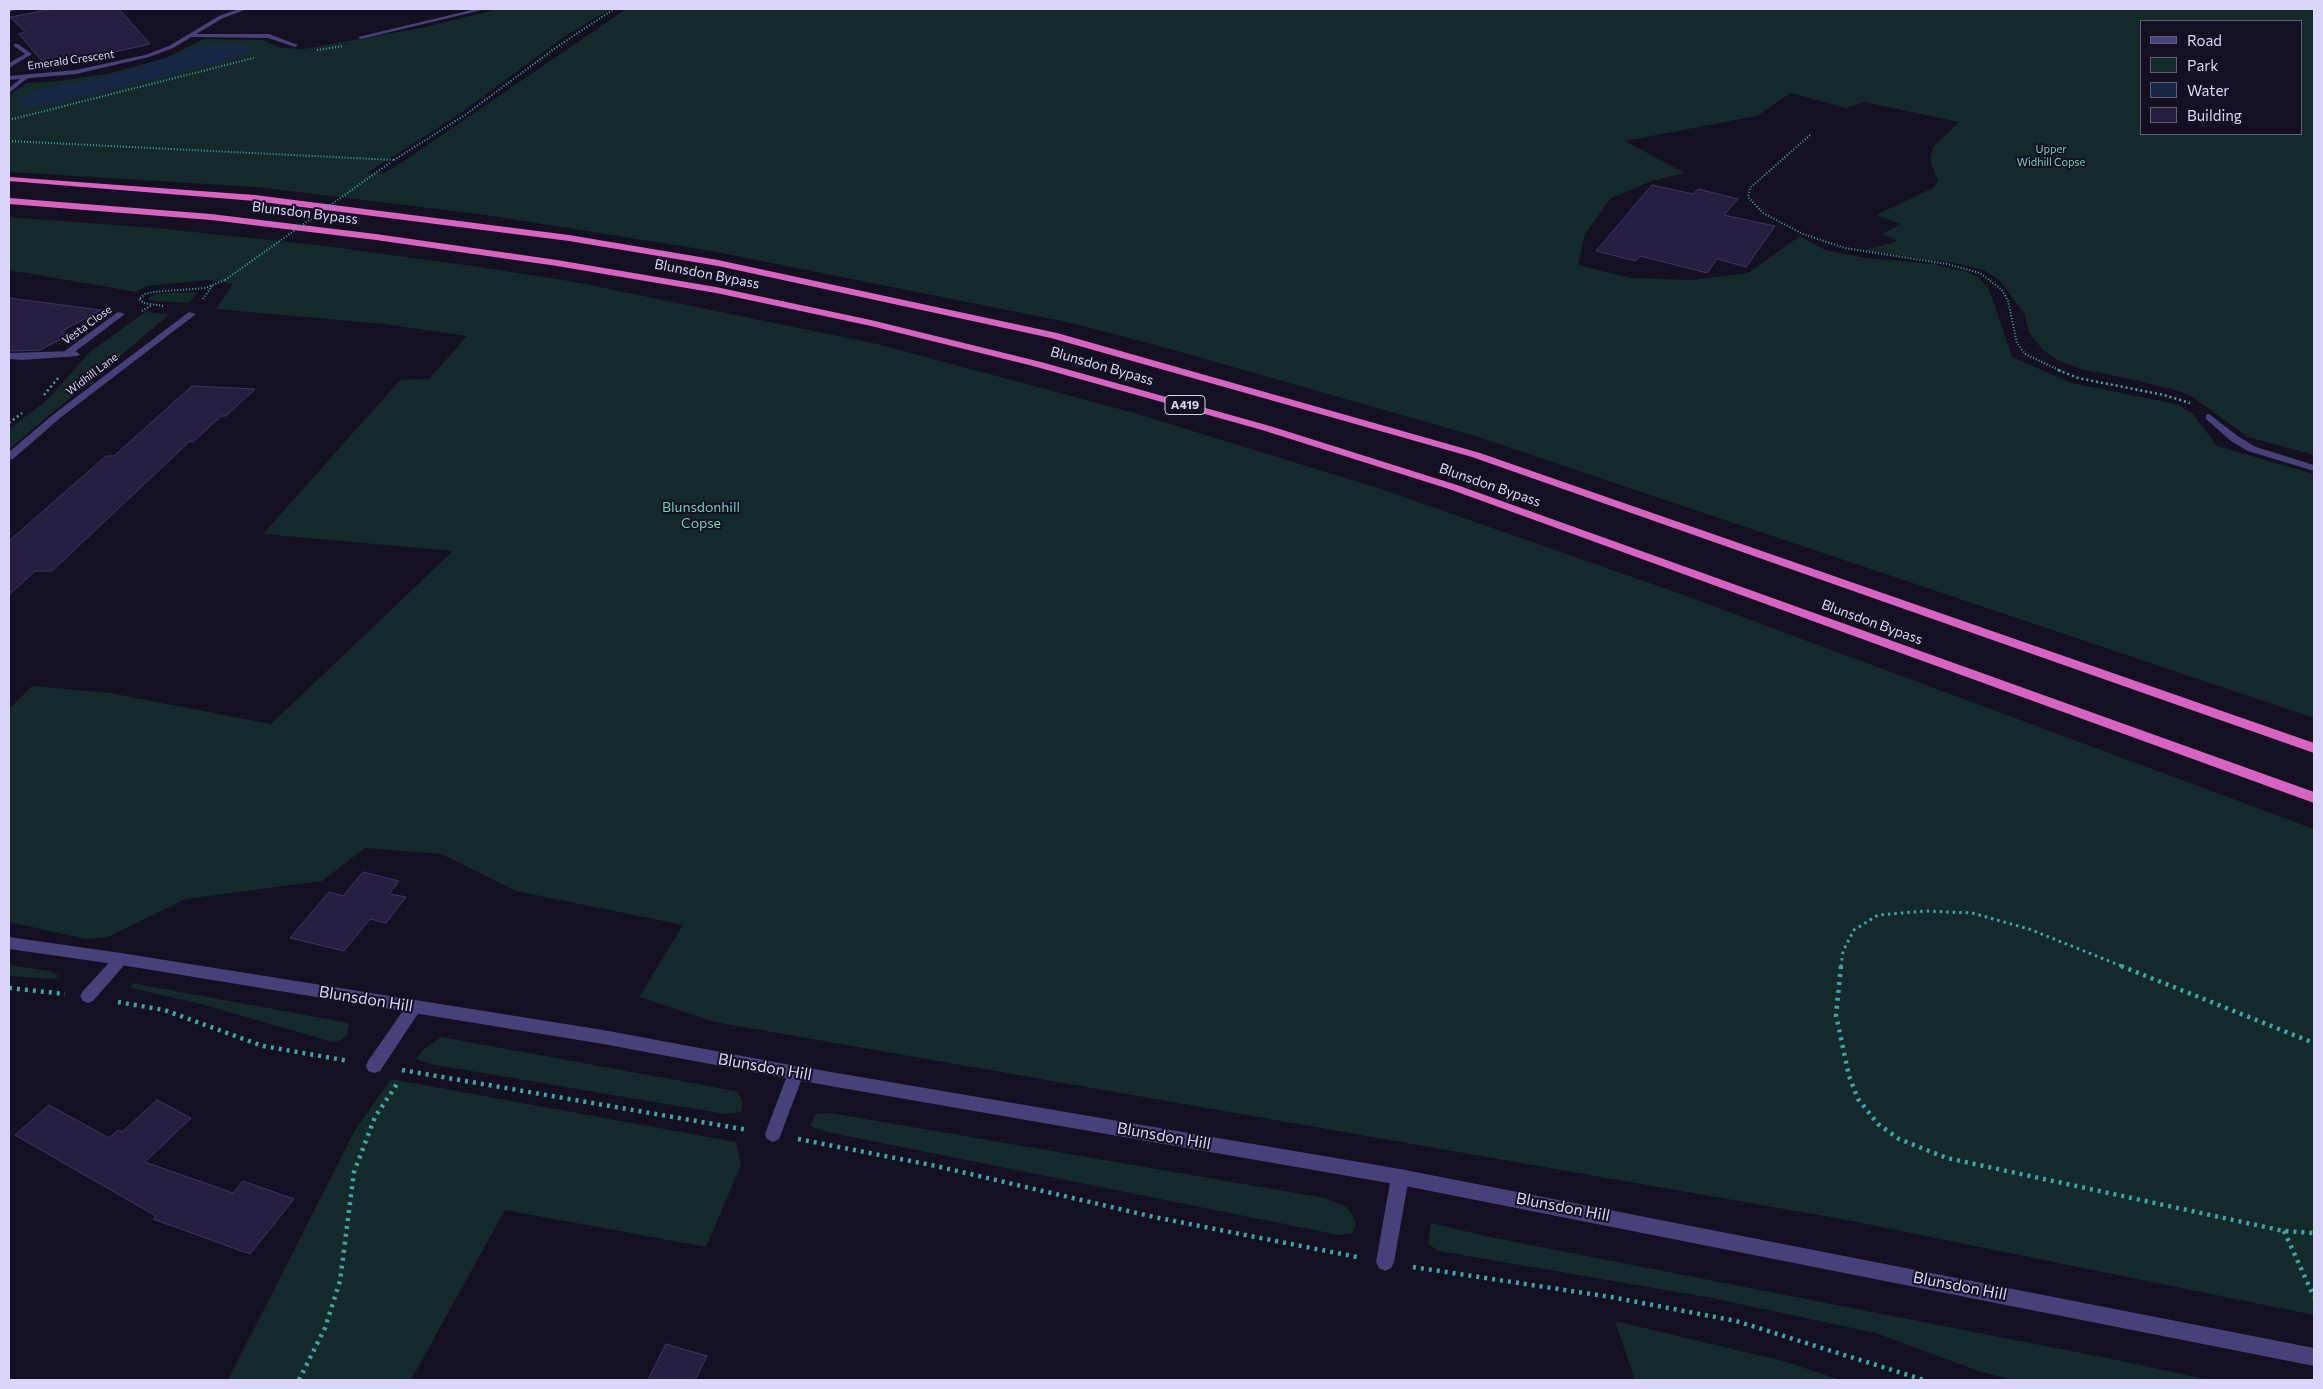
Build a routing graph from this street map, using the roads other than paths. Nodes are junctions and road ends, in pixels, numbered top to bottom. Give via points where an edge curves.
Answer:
1 (16, 9) edge
2 (244, 9) edge
3 (483, 9) edge
4 (9, 10) edge
5 (190, 36) junction
6 (361, 37) dead end
7 (16, 45) dead end
8 (295, 45) dead end
9 (9, 66) edge
10 (26, 77) junction
11 (9, 78) edge
12 (9, 90) edge
13 (9, 179) edge
14 (9, 201) edge
15 (121, 314) dead end
16 (192, 314) dead end
17 (9, 356) edge
18 (2209, 417) road end
19 (9, 457) edge
20 (2314, 468) edge
21 (2314, 748) edge
22 (2314, 798) edge
23 (9, 944) edge
24 (120, 959) junction
25 (88, 996) road end
26 (414, 1007) junction
27 (374, 1066) road end
28 (796, 1073) junction
29 (772, 1134) road end
30 (1400, 1177) junction
31 (1385, 1262) road end
32 (2314, 1357) edge

1 - 4 street
2 - 5 street, Emerald Crescent via 221,17
3 - 6 street
5 - 8 street, Emerald Crescent via 270,36
5 - 10 street, Emerald Crescent via 158,52 116,65
7 - 9 street, Emerald Crescent via 29,54
10 - 11 street, Emerald Crescent
10 - 12 street
13 - 21 highway, Blunsdon Bypass / A419 via 255,198 569,238 718,263 1053,335 1476,455
14 - 22 highway, Blunsdon Bypass / A419 via 211,217 557,263 716,290 871,323 1037,364 1266,428 1453,487
15 - 17 street, Vesta Close via 70,354
16 - 19 street, Widhill Lane via 57,416
18 - 20 street via 2252,449
23 - 24 street, Blunsdon Hill
24 - 25 street
24 - 26 street, Blunsdon Hill
26 - 27 street
26 - 28 street, Blunsdon Hill via 603,1037
28 - 29 street
28 - 30 street, Blunsdon Hill
30 - 31 street
30 - 32 street, Blunsdon Hill

